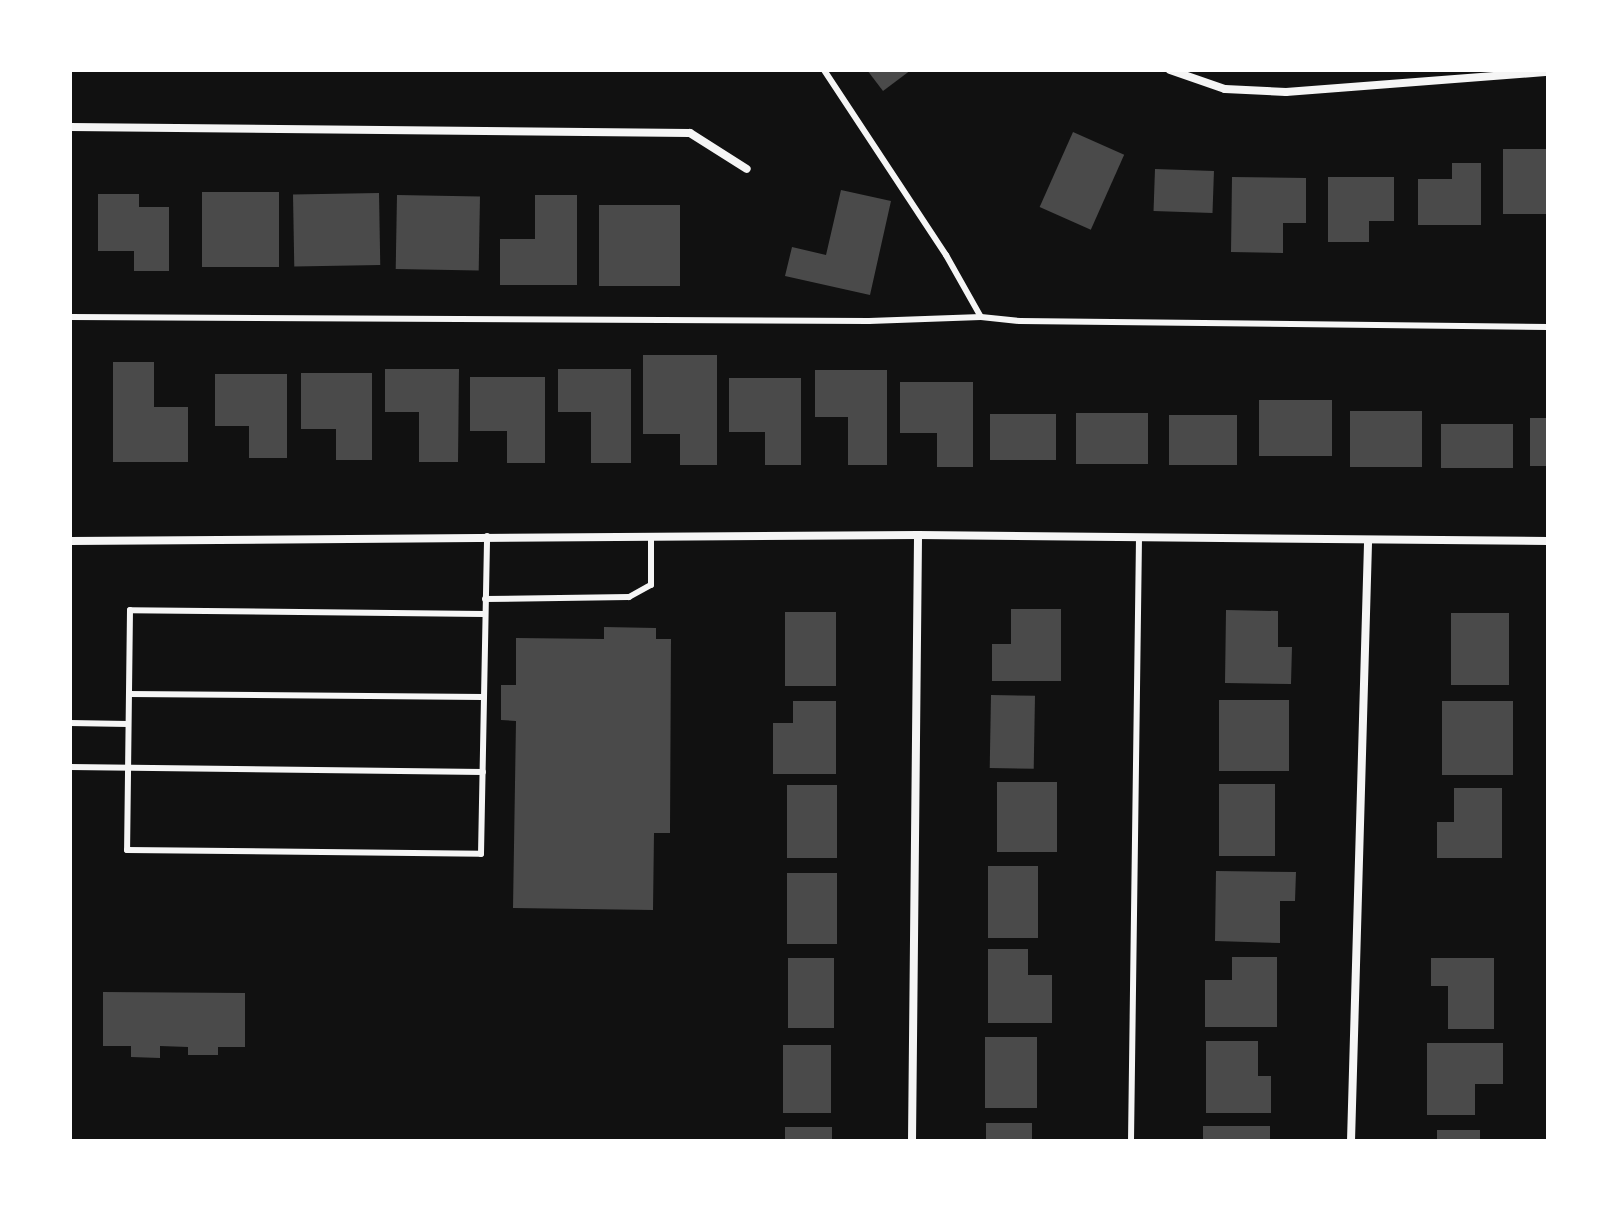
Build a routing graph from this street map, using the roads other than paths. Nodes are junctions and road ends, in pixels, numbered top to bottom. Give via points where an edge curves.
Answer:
1 (824, 70) edge
2 (1170, 70) edge
3 (1548, 72) edge
4 (70, 127) edge
5 (747, 169) dead end
6 (70, 317) edge
7 (981, 317) junction
8 (1548, 327) edge
9 (918, 535) junction
10 (487, 536) junction
11 (651, 536) junction
12 (1139, 538) junction
13 (70, 541) edge
14 (1548, 541) edge
15 (1368, 542) junction
16 (485, 599) junction
17 (484, 614) junction
18 (129, 694) junction
19 (483, 697) junction
20 (70, 723) edge
21 (128, 724) junction
22 (70, 767) edge
23 (128, 768) junction
24 (483, 772) junction
25 (912, 1141) edge
26 (1131, 1141) edge
27 (1351, 1141) edge

1 - 7 lane
2 - 3 street via 1225,89 1286,92
4 - 5 street via 690,133
6 - 7 lane
7 - 8 lane
9 - 11 street
9 - 12 street
9 - 25 street
10 - 11 street
10 - 13 street
10 - 16 lane
11 - 16 lane via 651,585 629,597
12 - 15 street
12 - 26 lane
14 - 15 street
15 - 27 street
16 - 17 lane
17 - 18 lane via 130,610
17 - 19 lane
18 - 19 lane
18 - 21 lane
19 - 24 lane
20 - 21 lane
21 - 23 lane
22 - 23 lane
23 - 24 lane
23 - 24 lane via 127,850 142,851 481,854

